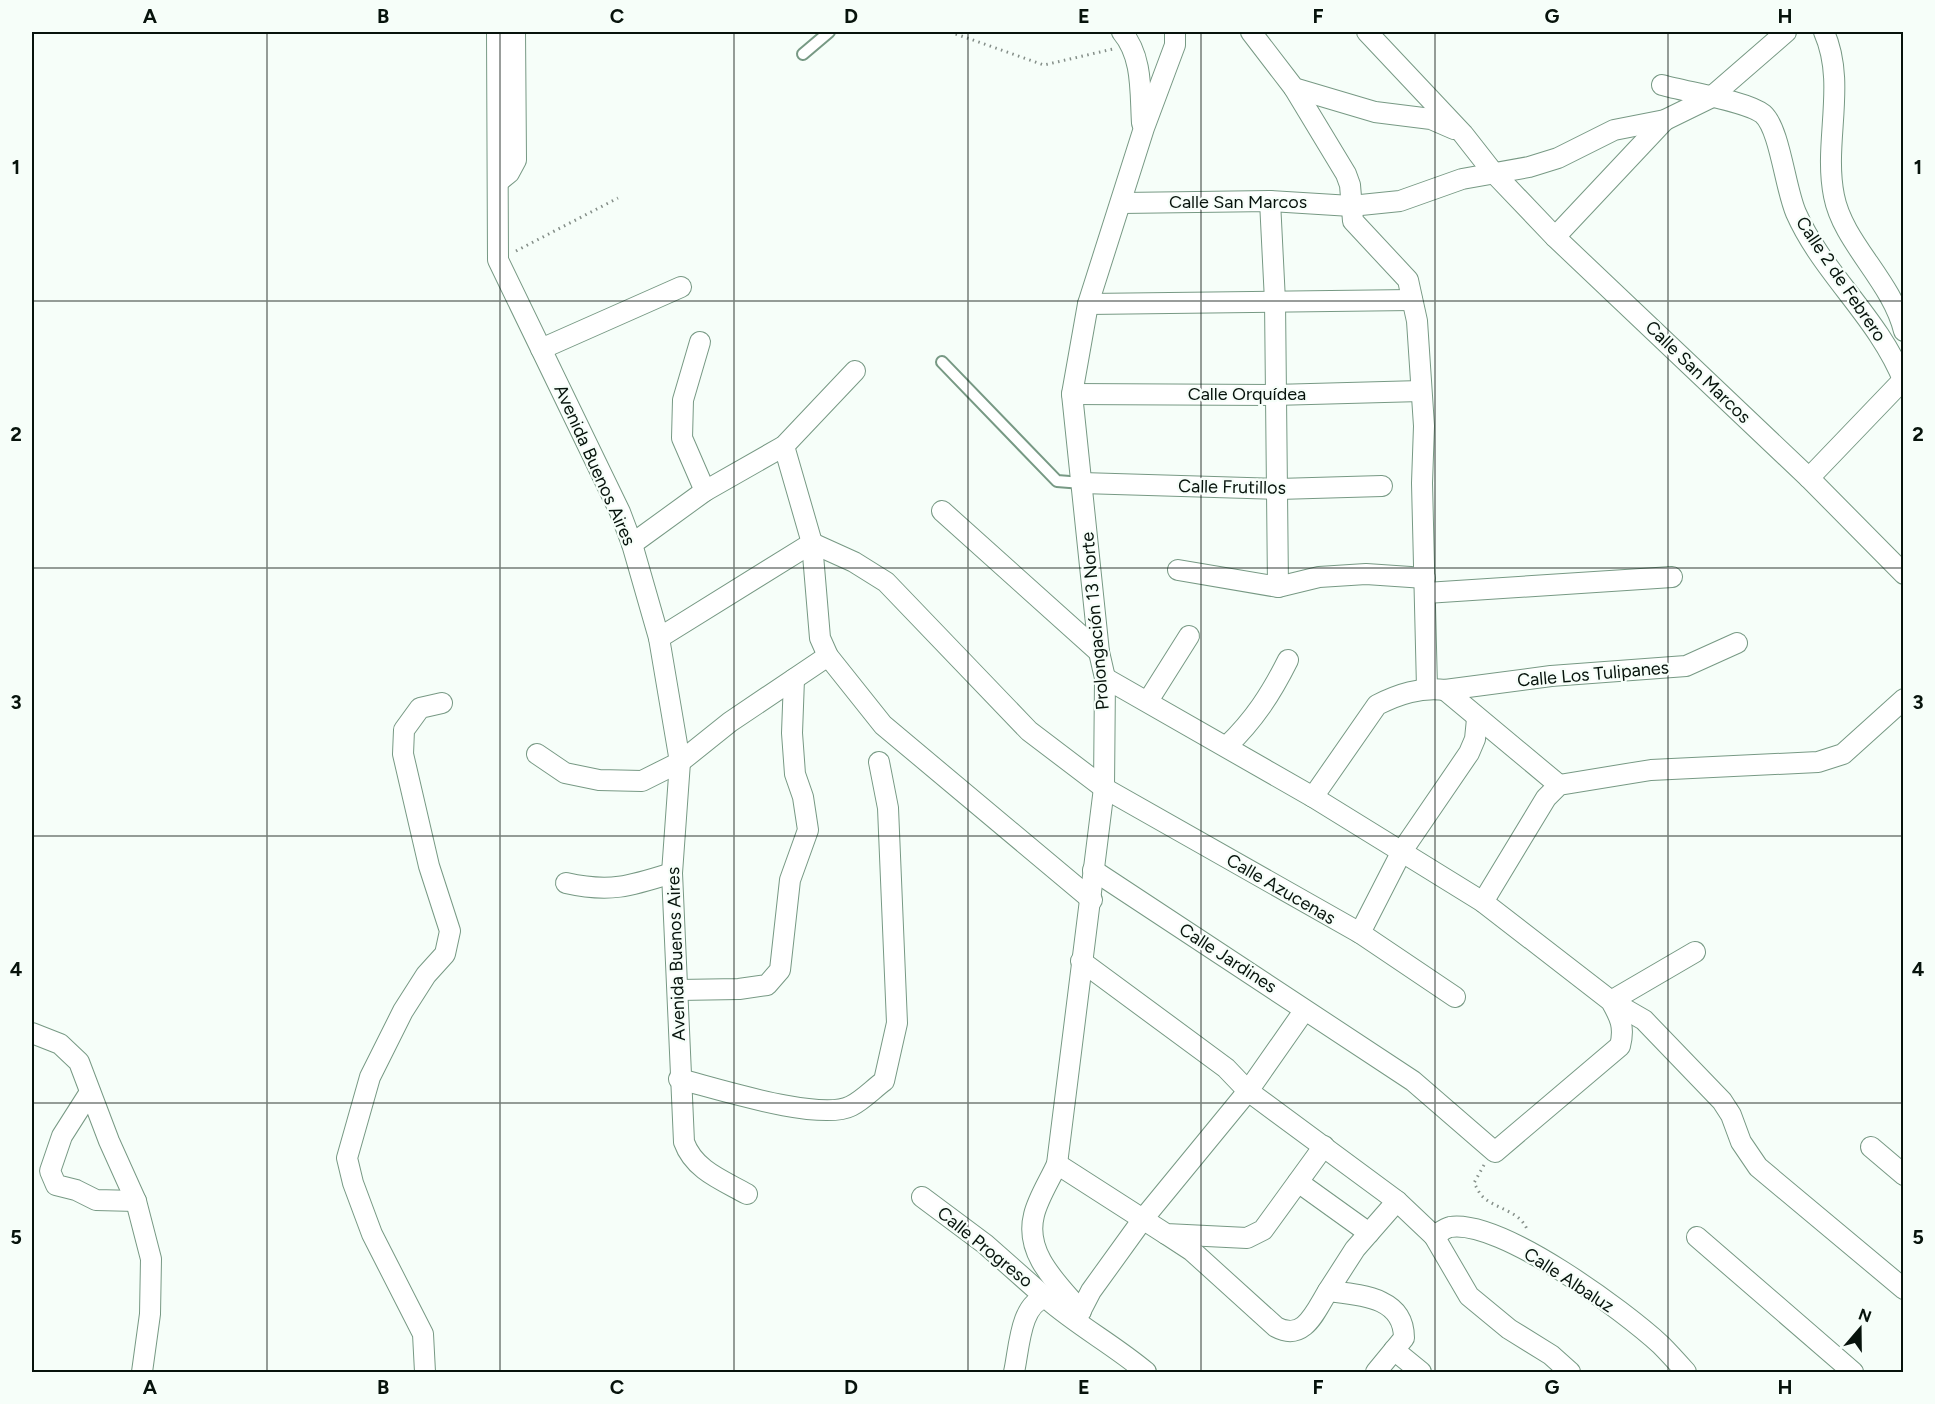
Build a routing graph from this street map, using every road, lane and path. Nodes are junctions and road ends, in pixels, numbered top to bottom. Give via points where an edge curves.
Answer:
1 (829, 32) edge
2 (950, 32) edge
3 (1175, 32) edge
4 (1251, 32) edge
5 (1367, 32) edge
6 (1786, 32) edge
7 (1824, 32) edge
8 (509, 33) edge
9 (1127, 38) edge
10 (803, 54) dead end
11 (1662, 85) dead end
12 (1294, 88) junction
13 (1710, 98) junction
14 (1665, 120) junction
15 (1142, 134) junction
16 (1463, 134) junction
17 (1492, 171) junction
18 (618, 198) dead end
19 (1270, 201) junction
20 (1122, 203) junction
21 (1351, 206) junction
22 (1555, 237) junction
23 (498, 260) junction
24 (681, 287) dead end
25 (1412, 300) junction
26 (1275, 301) junction
27 (1088, 304) junction
28 (1904, 331) edge
29 (700, 342) dead end
30 (541, 349) junction
31 (942, 362) dead end
32 (855, 371) dead end
33 (1904, 373) edge
34 (1903, 381) edge
35 (1421, 391) junction
36 (1072, 394) junction
37 (1274, 395) junction
38 (784, 446) junction
39 (1809, 478) junction
40 (1082, 483) junction
41 (1382, 486) dead end
42 (1278, 489) junction
43 (705, 491) junction
44 (942, 511) dead end
45 (812, 543) junction
46 (632, 544) junction
47 (1178, 570) dead end
48 (1904, 574) edge
49 (1672, 577) dead end
50 (1426, 585) junction
51 (1278, 587) junction
52 (1189, 636) dead end
53 (659, 638) junction
54 (1737, 643) dead end
55 (1099, 652) junction
56 (828, 656) junction
57 (1287, 660) dead end
58 (1105, 678) junction
59 (794, 679) junction
60 (1436, 689) junction
61 (1904, 699) edge
62 (1148, 701) junction
63 (442, 703) dead end
64 (1477, 719) junction
65 (1227, 746) junction
66 (537, 754) dead end
67 (680, 762) junction
68 (879, 762) dead end
69 (1559, 784) junction
70 (1104, 788) junction
71 (1313, 797) junction
72 (1402, 852) junction
73 (1093, 870) junction
74 (672, 873) junction
75 (566, 883) dead end
76 (1092, 900) junction
77 (1484, 902) junction
78 (1360, 933) junction
79 (1695, 952) dead end
80 (1081, 961) junction
81 (679, 990) junction
82 (1455, 997) dead end
83 (1611, 1001) junction
84 (1304, 1011) junction
85 (32, 1033) edge
86 (679, 1079) junction
87 (1248, 1091) junction
88 (90, 1092) junction
89 (1324, 1146) junction
90 (1871, 1147) dead end
91 (1495, 1152) junction
92 (1057, 1164) junction
93 (1904, 1175) edge
94 (1298, 1182) junction
95 (747, 1194) dead end
96 (922, 1197) dead end
97 (136, 1200) junction
98 (1397, 1201) junction
99 (1143, 1219) junction
100 (1369, 1233) junction
101 (1166, 1234) junction
102 (1434, 1236) junction
103 (1697, 1237) dead end
104 (1535, 1255) junction
105 (1904, 1290) edge
106 (1328, 1291) junction
107 (1046, 1298) junction
108 (1078, 1317) junction
109 (1394, 1350) junction
110 (142, 1372) edge
111 (425, 1372) edge
112 (1014, 1372) edge
113 (1146, 1372) edge
114 (1376, 1372) edge
115 (1421, 1372) edge
116 (1570, 1372) edge
117 (1686, 1372) edge
118 (1853, 1372) edge

1 - 10 lane
2 - 9 path via 1044,65
3 - 15 street, Prolongación 13 Norte via 1174,45
4 - 12 street
5 - 16 street, Calle San Marcos
6 - 13 street
7 - 28 street via 1835,84 1831,156 1834,198 1852,238 1900,315
8 - 23 street, Avenida Buenos Aires via 496,222
9 - 15 street via 1140,77
11 - 13 street, Calle 2 de Febrero
12 - 16 street via 1375,112 1431,119
12 - 21 street via 1346,174
13 - 14 street
13 - 34 street, Calle 2 de Febrero via 1748,105 1773,126 1796,213 1876,328
14 - 17 street via 1614,130 1558,158
14 - 22 street
15 - 20 street, Prolongación 13 Norte
16 - 17 street, Calle San Marcos
17 - 21 street, Calle San Marcos via 1400,201
17 - 22 street, Calle San Marcos
18 - 23 path
19 - 20 street, Calle San Marcos
19 - 21 street, Calle San Marcos
19 - 26 street
20 - 27 street, Prolongación 13 Norte
21 - 25 street via 1353,221 1408,280
22 - 39 street, Calle San Marcos
23 - 30 street, Avenida Buenos Aires
24 - 30 street
25 - 26 street
25 - 35 street
26 - 27 street
26 - 37 street
27 - 36 street, Prolongación 13 Norte
29 - 43 street via 682,400 682,438
30 - 46 street, Avenida Buenos Aires
31 - 40 lane via 1057,481
32 - 38 street
33 - 34 street
34 - 39 street
35 - 37 street, Calle Orquídea
35 - 50 street
36 - 37 street, Calle Orquídea
36 - 40 street, Prolongación 13 Norte
37 - 42 street
38 - 43 street
38 - 45 street
39 - 48 street, Calle San Marcos
40 - 42 street, Calle Frutillos
40 - 55 street, Prolongación 13 Norte
41 - 42 street, Calle Frutillos
42 - 51 street
43 - 46 street
44 - 55 street
45 - 53 street
45 - 56 street via 820,638
45 - 70 street, Calle Azucenas via 886,582 1029,731
46 - 53 street, Avenida Buenos Aires
47 - 51 street
49 - 50 street
50 - 51 street via 1366,574 1318,577
50 - 60 street
52 - 62 street
53 - 67 street, Avenida Buenos Aires
54 - 60 street, Calle Los Tulipanes via 1686,666
55 - 58 street, Prolongación 13 Norte
56 - 59 street
56 - 76 street via 884,725
57 - 65 street via 1272,693
58 - 62 street
58 - 70 street, Prolongación 13 Norte
59 - 67 street
59 - 81 street via 795,774 808,830 790,880 780,970 767,985
60 - 64 street
60 - 71 street, Calle Los Tulipanes via 1393,697 1377,705
61 - 69 street via 1843,754 1818,762 1652,770
62 - 65 street
63 - 111 street via 420,708 404,730 403,754 429,866 450,931 445,954 426,975 404,1011 370,1077 347,1158 372,1234 423,1334
64 - 69 street
64 - 72 street via 1469,753
65 - 71 street
66 - 67 street via 565,773 599,780 642,781
67 - 74 street, Avenida Buenos Aires
68 - 86 street via 888,808 897,1023 884,1081 850,1107 829,1110 781,1105
69 - 77 street via 1546,798
70 - 73 street, Prolongación 13 Norte
70 - 78 street, Calle Azucenas
71 - 72 street
72 - 77 street
72 - 78 street
73 - 76 street, Prolongación 13 Norte
73 - 84 street, Calle Jardines
74 - 75 street via 625,888 588,888
74 - 81 street, Avenida Buenos Aires
76 - 80 street, Prolongación 13 Norte
77 - 83 street
78 - 82 street, Calle Azucenas
79 - 83 street
80 - 87 street via 1226,1068
80 - 92 street, Prolongación 13 Norte
81 - 86 street, Avenida Buenos Aires
83 - 91 street via 1621,1018 1620,1046
83 - 105 street via 1644,1020 1722,1101 1758,1167
84 - 87 street
84 - 91 street, Calle Jardines via 1413,1081
85 - 88 street via 60,1044 79,1062
86 - 95 street, Avenida Buenos Aires via 684,1142 689,1156 704,1170
87 - 89 street
87 - 99 street
88 - 97 street
88 - 97 street via 62,1136 50,1171 56,1185 96,1200
89 - 94 street
89 - 98 street
90 - 93 street
91 - 104 path via 1474,1183 1481,1196 1525,1223
92 - 99 street
92 - 108 street, Prolongación 13 Norte via 1034,1215 1033,1242 1042,1265
94 - 100 street
94 - 101 street via 1263,1230 1247,1238
96 - 107 street, Calle Progreso via 985,1244
97 - 110 street via 151,1259 150,1314
98 - 100 street
98 - 102 street
99 - 101 street
99 - 108 street via 1091,1291
100 - 106 street
101 - 106 street via 1192,1251 1276,1327 1287,1332 1297,1332 1308,1323
102 - 104 street, Calle Albaluz via 1449,1227 1481,1230
102 - 116 street via 1469,1296
103 - 118 street
104 - 117 street, Calle Albaluz via 1623,1315 1661,1345
106 - 109 street via 1383,1303 1396,1311 1404,1322 1404,1338
107 - 108 street, Calle Progreso
107 - 112 street via 1037,1299 1031,1306
108 - 113 street via 1093,1334
109 - 114 street
109 - 115 street

